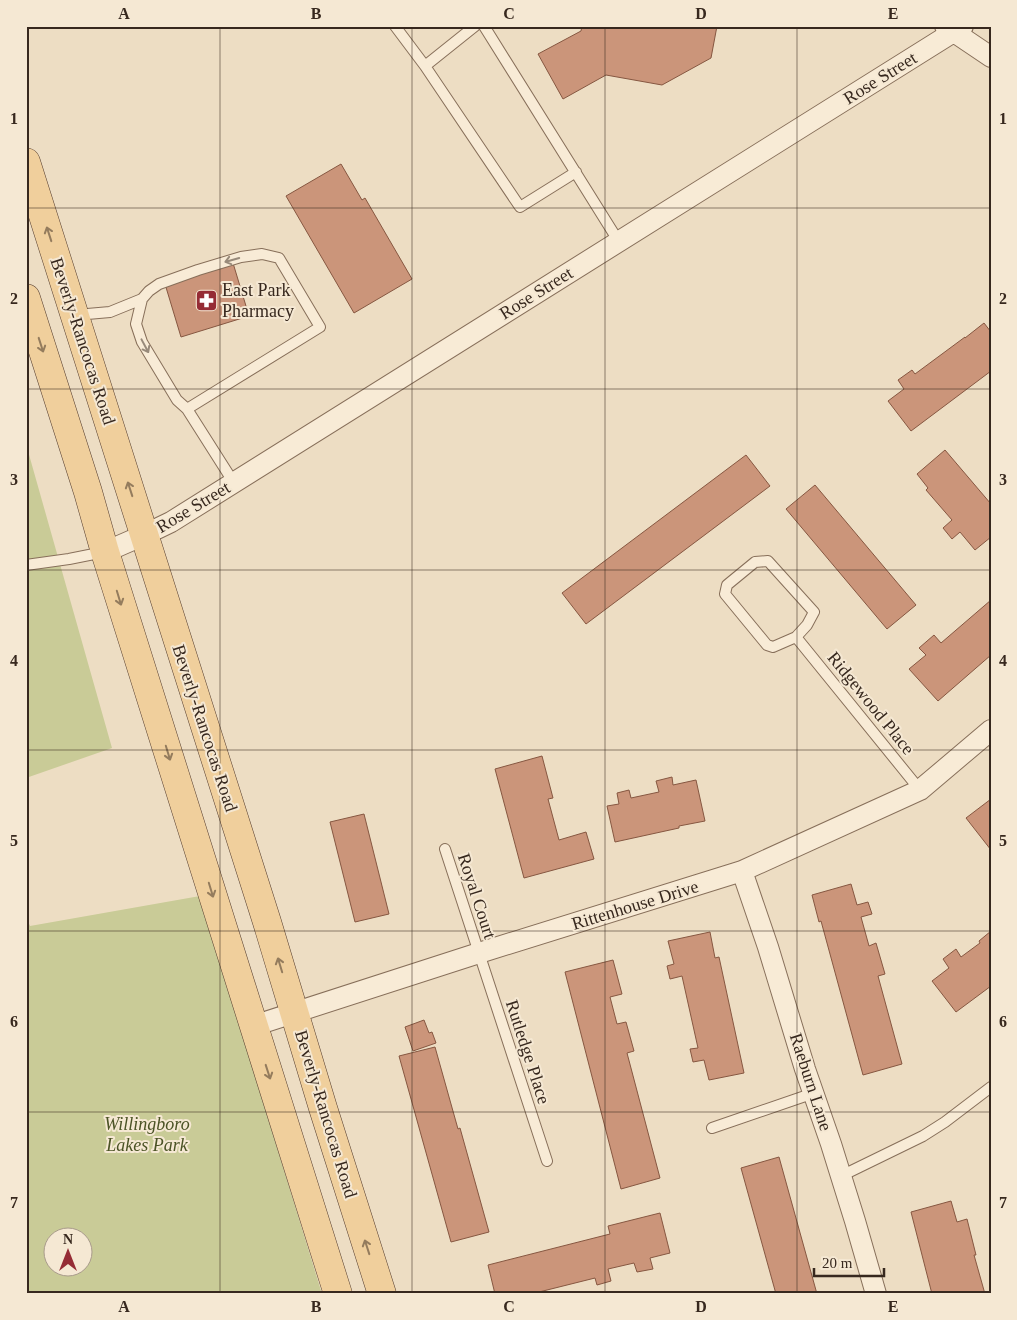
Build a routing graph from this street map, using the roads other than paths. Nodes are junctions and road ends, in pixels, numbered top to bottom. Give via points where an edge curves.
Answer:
1 (395, 26) edge
2 (475, 26) edge
3 (484, 26) edge
4 (954, 28) edge
5 (991, 57) edge
6 (425, 66) junction
7 (26, 162) edge
8 (576, 172) junction
9 (619, 242) junction
10 (26, 298) edge
11 (142, 299) junction
12 (75, 315) junction
13 (187, 409) junction
14 (234, 483) junction
15 (144, 535) junction
16 (105, 552) junction
17 (26, 565) edge
18 (796, 638) junction
19 (991, 730) edge
20 (920, 790) junction
21 (445, 849) dead end
22 (742, 872) junction
23 (479, 953) junction
24 (294, 1012) junction
25 (253, 1026) junction
26 (991, 1087) edge
27 (814, 1094) junction
28 (712, 1128) dead end
29 (547, 1161) dead end
30 (841, 1176) junction
31 (338, 1294) edge
32 (382, 1294) edge
33 (876, 1294) edge

1 - 6 lane
2 - 6 lane
3 - 8 lane
4 - 5 street
4 - 9 street, Rose Street
6 - 8 lane via 520,207
12 -> 7 main road, Beverly-Rancocas Road
8 - 9 lane
9 - 14 street, Rose Street
10 -> 16 main road
11 - 12 lane via 110,312
11 -> 13 lane via 136,324 142,342 177,400
13 -> 11 lane via 320,327 279,258 262,254 167,281
15 -> 12 main road, Beverly-Rancocas Road
13 - 14 lane
14 - 15 street, Rose Street
15 - 16 street, Rose Street
24 -> 15 main road, Beverly-Rancocas Road
16 - 17 lane
16 -> 25 main road
18 - 18 lane via 814,612 768,561 755,562 727,585 724,594 767,645 772,647
18 - 20 lane, Ridgewood Place
19 - 20 street, Rittenhouse Drive
20 - 22 street, Rittenhouse Drive
21 - 23 lane, Royal Court
22 - 23 street, Rittenhouse Drive
22 - 27 street, Raeburn Lane
23 - 24 street, Rittenhouse Drive
23 - 29 lane, Rutledge Place
24 - 25 street, Rittenhouse Drive
32 -> 24 main road, Beverly-Rancocas Road
25 -> 31 main road
26 - 30 lane via 923,1136
27 - 28 lane
27 - 30 street, Raeburn Lane
30 - 33 street, Raeburn Lane

